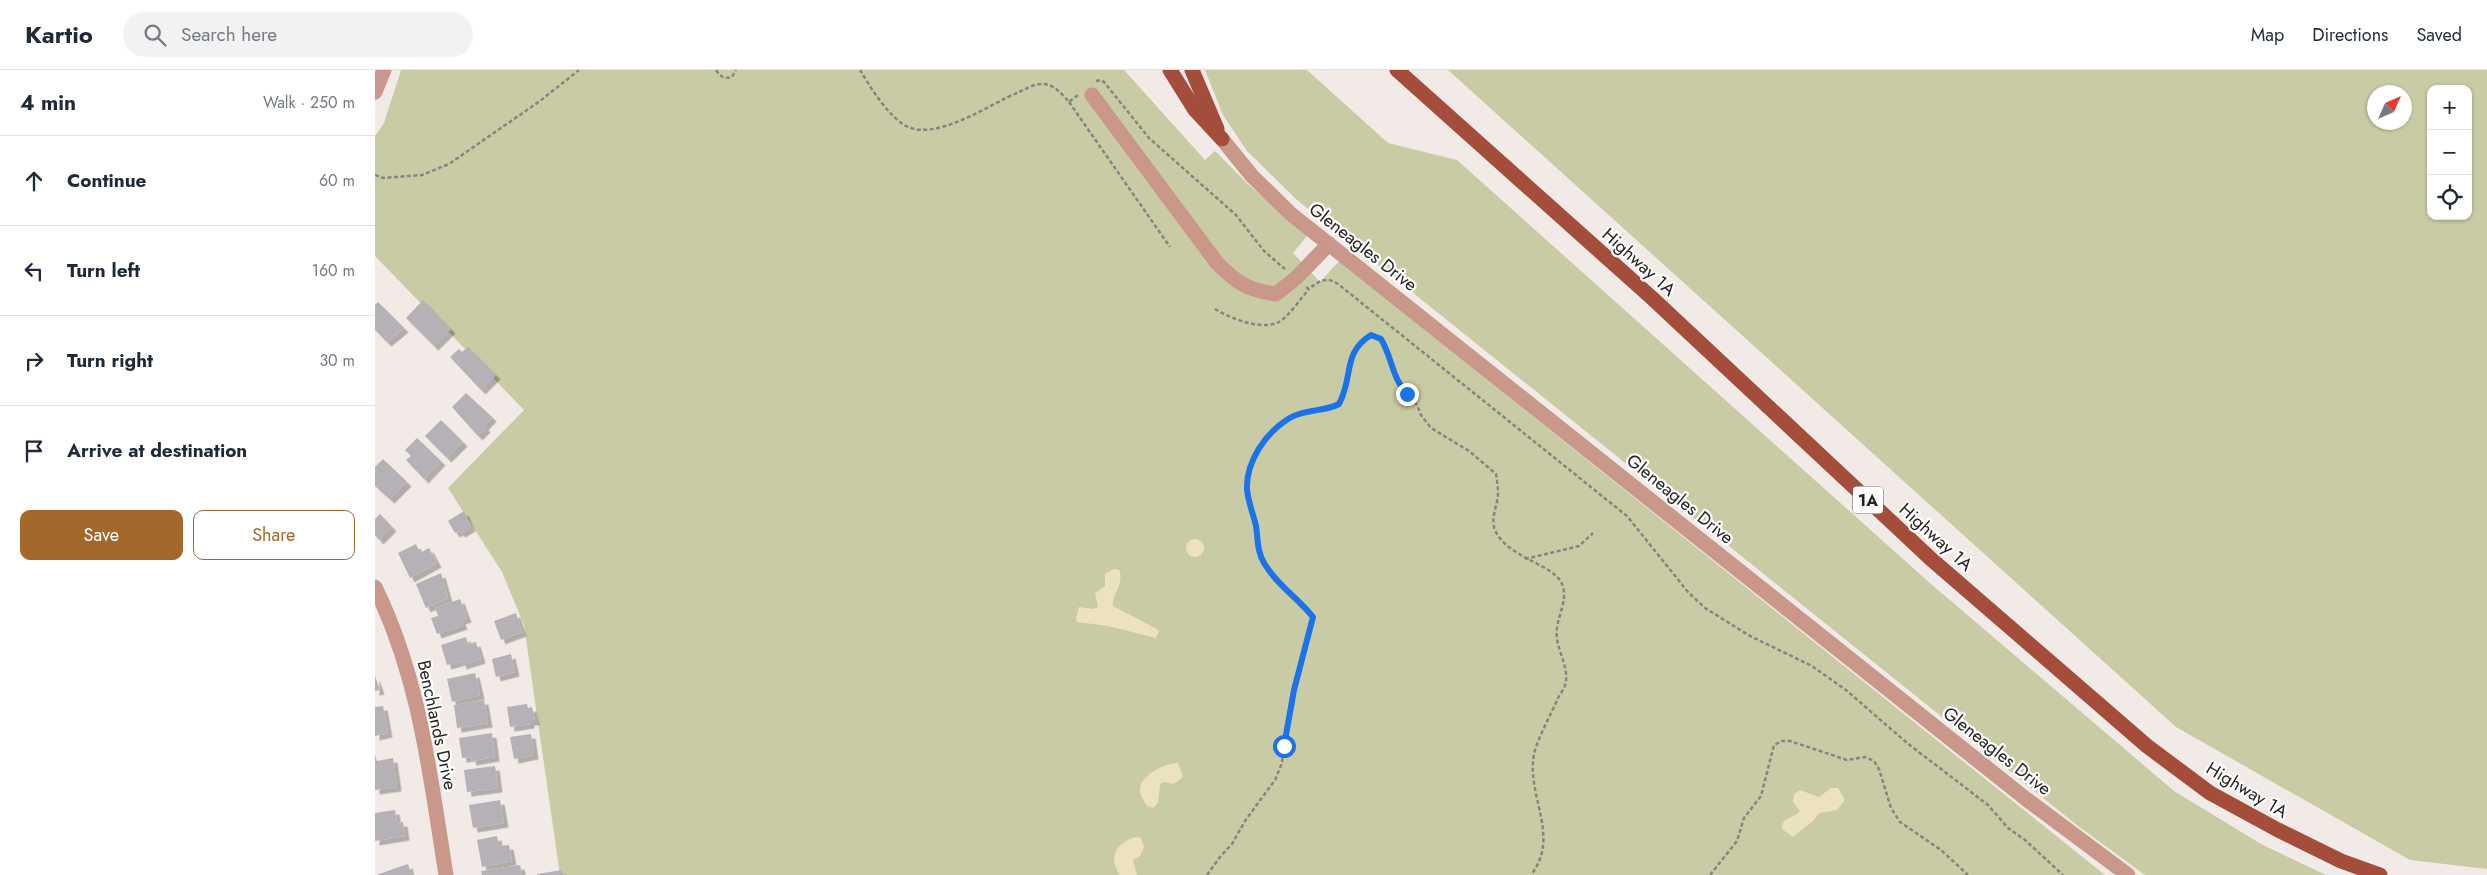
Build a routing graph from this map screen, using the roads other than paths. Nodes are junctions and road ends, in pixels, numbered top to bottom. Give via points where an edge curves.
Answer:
1 (383, 70) edge
2 (1170, 70) edge
3 (1191, 70) edge
4 (1397, 70) edge
5 (1089, 90) road end
6 (375, 92) edge
7 (1222, 139) junction
8 (1329, 244) junction
9 (375, 587) edge
10 (446, 875) edge
11 (2128, 875) edge
12 (2380, 875) edge

1 - 6 street
2 - 7 main road via 1195,110
3 - 7 main road
4 - 12 main road, Highway 1A / 1A via 1652,298 1931,559 2147,746 2210,793 2341,861
5 - 8 street via 1217,262 1237,282 1254,292 1276,294 1297,278
7 - 8 street, Gleneagles Drive via 1252,176 1291,214
8 - 11 street, Gleneagles Drive
9 - 10 street, Benchlands Drive via 394,627 413,683

